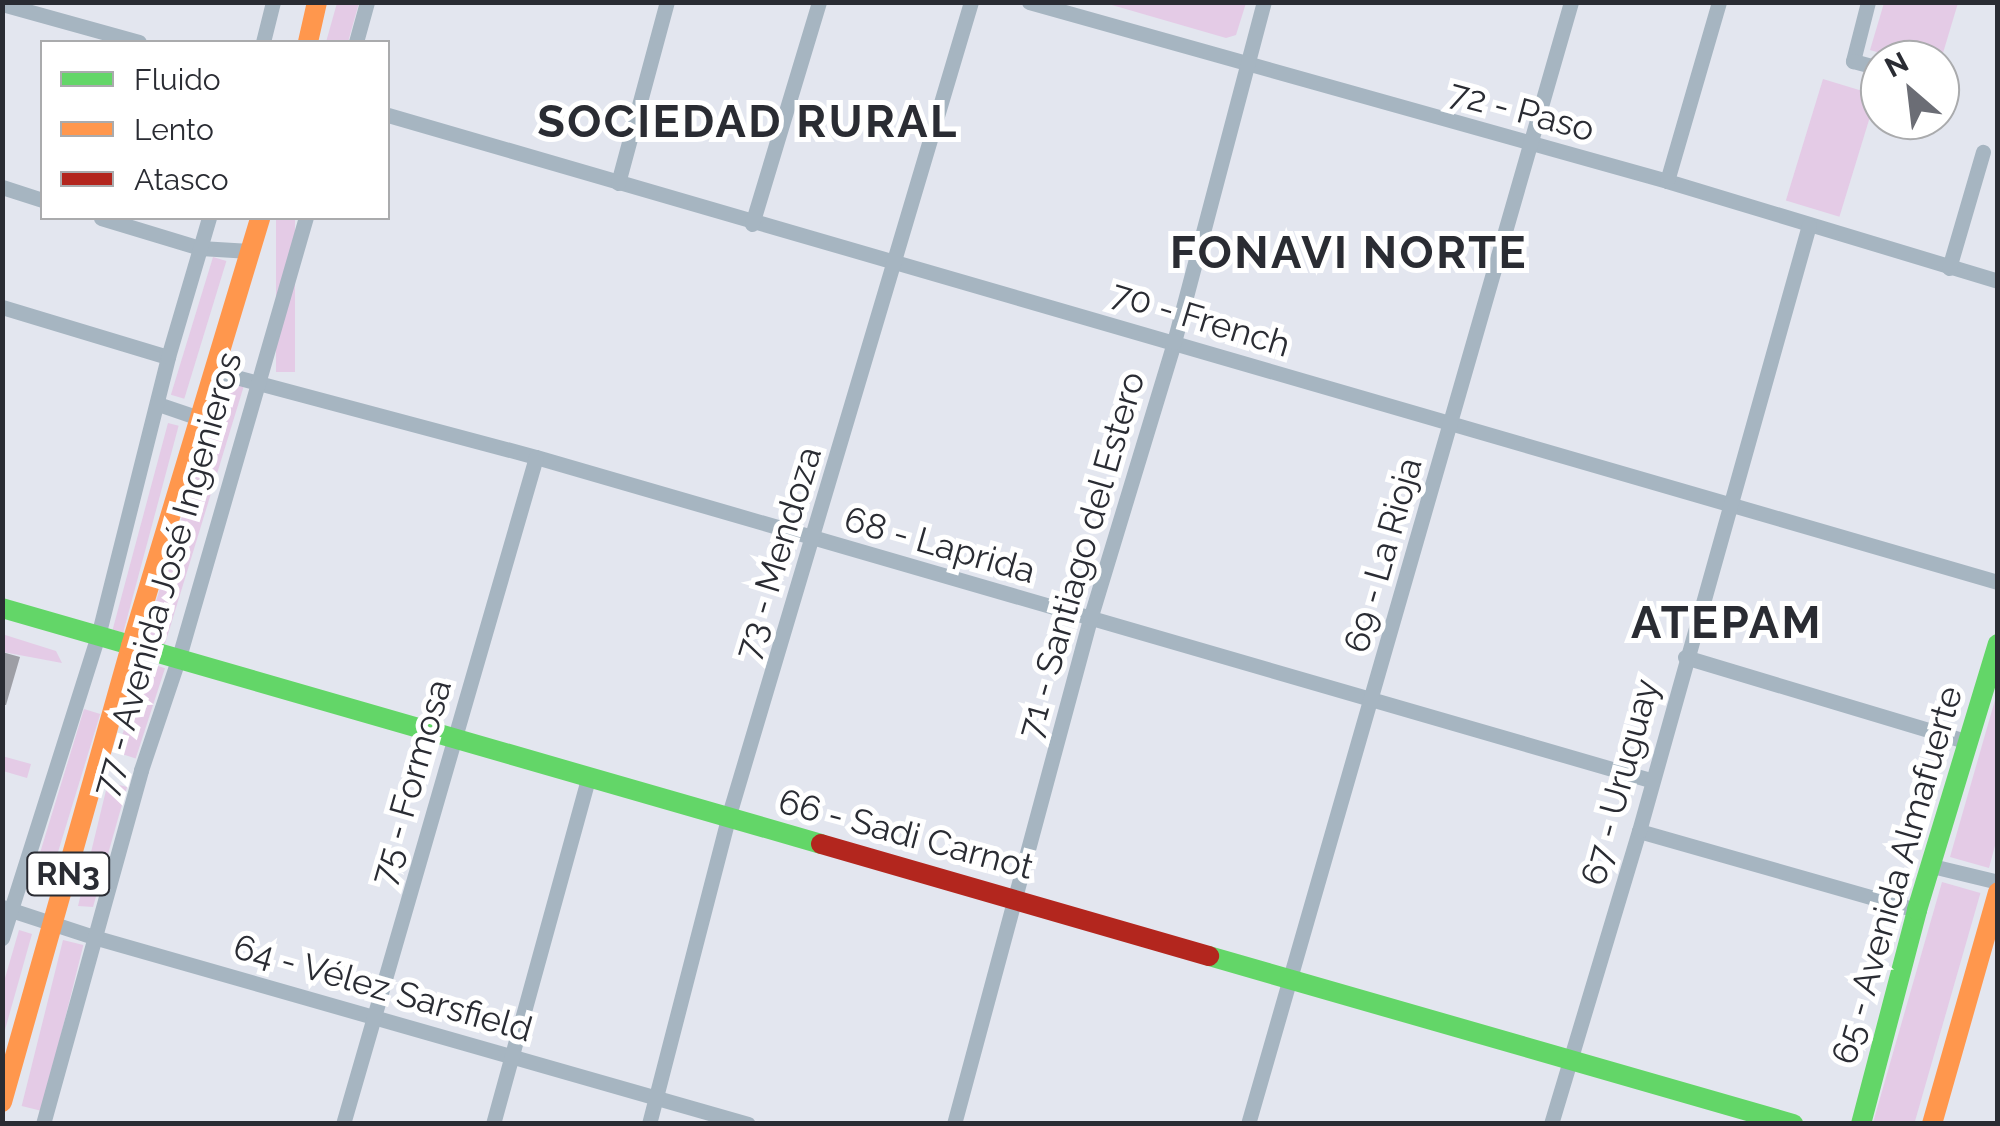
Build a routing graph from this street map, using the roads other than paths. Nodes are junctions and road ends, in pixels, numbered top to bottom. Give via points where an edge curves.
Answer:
1 (273, 2) edge
2 (317, 2) edge
3 (367, 2) edge
4 (666, 2) edge
5 (818, 2) edge
6 (971, 2) edge
7 (1029, 2) edge
8 (1264, 2) edge
9 (1571, 2) edge
10 (1719, 2) edge
11 (1868, 2) edge
12 (2, 4) edge
13 (132, 40) edge
14 (264, 40) edge
15 (308, 40) edge
16 (357, 40) edge
17 (1860, 62) edge
18 (1246, 65) junction
19 (390, 115) edge
20 (1532, 145) junction
21 (1984, 152) dead end
22 (1668, 181) junction
23 (618, 183) junction
24 (2, 187) edge
25 (40, 199) edge
26 (108, 220) edge
27 (208, 220) edge
28 (259, 220) edge
29 (305, 220) edge
30 (752, 224) junction
31 (1809, 224) junction
32 (200, 248) junction
33 (250, 251) junction
34 (897, 260) junction
35 (1949, 268) junction
36 (1998, 281) edge
37 (2, 307) edge
38 (1174, 342) junction
39 (168, 357) junction
40 (212, 371) junction
41 (258, 381) junction
42 (158, 404) junction
43 (199, 418) junction
44 (1451, 427) junction
45 (536, 457) junction
46 (1730, 502) junction
47 (814, 540) junction
48 (1998, 582) edge
49 (2, 608) edge
50 (1090, 619) junction
51 (98, 636) junction
52 (1998, 644) edge
53 (132, 646) junction
54 (1685, 657) junction
55 (179, 658) junction
56 (1371, 701) junction
57 (455, 738) junction
58 (1968, 742) junction
59 (588, 779) junction
60 (1650, 780) junction
61 (728, 818) junction
62 (1639, 832) junction
63 (1932, 866) junction
64 (1998, 882) edge
65 (1998, 892) edge
66 (1016, 897) junction
67 (7, 908) edge
68 (1917, 910) junction
69 (56, 922) junction
70 (2, 938) edge
71 (97, 938) junction
72 (1291, 980) junction
73 (375, 1017) junction
74 (512, 1055) junction
75 (1570, 1060) junction
76 (656, 1098) junction
77 (2, 1102) edge
78 (43, 1124) edge
79 (343, 1124) edge
80 (493, 1124) edge
81 (649, 1124) edge
82 (748, 1124) edge
83 (954, 1124) edge
84 (1248, 1124) edge
85 (1551, 1124) edge
86 (1792, 1124) edge
87 (1861, 1124) edge
88 (1932, 1124) edge

1 - 14 street
2 - 15 main road
3 - 16 street
4 - 23 street
5 - 30 street
6 - 34 street, 73 - Mendoza
7 - 18 street, 72 - Paso
8 - 18 street, 71 - Santiago del Estero
9 - 20 street, 69 - La Rioja
10 - 22 street
11 - 17 street via 1853,60
12 - 13 street
18 - 20 street, 72 - Paso
18 - 38 street, 71 - Santiago del Estero
19 - 23 street, 70 - French
20 - 22 street, 72 - Paso
20 - 44 street, 69 - La Rioja
21 - 35 street
22 - 31 street, 72 - Paso
23 - 30 street, 70 - French
24 - 25 street
26 - 32 street
27 - 32 street, 77 - Avenida José Ingenieros
28 - 33 main road, 77 - Avenida José Ingenieros / RN3
29 - 41 street, 77 - Avenida José Ingenieros
30 - 34 street, 70 - French
31 - 35 street, 72 - Paso
31 - 46 street, 67 - Uruguay
32 - 33 street
32 - 39 street, 77 - Avenida José Ingenieros
33 - 40 main road, 77 - Avenida José Ingenieros / RN3
34 - 38 street, 70 - French
34 - 47 street, 73 - Mendoza
35 - 36 street, 72 - Paso
37 - 39 street
38 - 44 street, 70 - French
38 - 50 street, 71 - Santiago del Estero
39 - 42 street, 77 - Avenida José Ingenieros
40 - 41 street, 68 - Laprida
40 - 43 main road, 77 - Avenida José Ingenieros / RN3
41 - 45 street, 68 - Laprida
41 - 55 street, 77 - Avenida José Ingenieros
42 - 43 street
42 - 51 street, 77 - Avenida José Ingenieros
43 - 53 main road, 77 - Avenida José Ingenieros / RN3
44 - 46 street, 70 - French
44 - 56 street, 69 - La Rioja
45 - 47 street, 68 - Laprida
45 - 57 street, 75 - Formosa
46 - 48 street, 70 - French
46 - 54 street, 67 - Uruguay
47 - 50 street, 68 - Laprida
47 - 61 street, 73 - Mendoza
49 - 51 main road, 66 - Sadi Carnot
50 - 56 street, 68 - Laprida
50 - 66 street, 71 - Santiago del Estero
51 - 53 main road, 66 - Sadi Carnot
51 - 67 street, 77 - Avenida José Ingenieros
52 - 58 main road, 65 - Avenida Almafuerte
53 - 55 main road, 66 - Sadi Carnot
53 - 69 main road, 77 - Avenida José Ingenieros / RN3
54 - 58 street
54 - 60 street, 67 - Uruguay
55 - 57 main road, 66 - Sadi Carnot
55 - 71 street, 77 - Avenida José Ingenieros
56 - 60 street, 68 - Laprida
56 - 72 street, 69 - La Rioja
57 - 59 main road, 66 - Sadi Carnot
57 - 73 street, 75 - Formosa
58 - 63 main road, 65 - Avenida Almafuerte
59 - 61 main road, 66 - Sadi Carnot
59 - 74 street
60 - 62 street, 67 - Uruguay
61 - 66 main road, 66 - Sadi Carnot
61 - 76 street, 73 - Mendoza
62 - 68 street
62 - 75 street, 67 - Uruguay
63 - 64 street
63 - 68 main road, 65 - Avenida Almafuerte
65 - 88 main road
66 - 72 main road, 66 - Sadi Carnot
66 - 83 street, 71 - Santiago del Estero
67 - 69 street, 64 - Vélez Sarsfield
67 - 70 street, 77 - Avenida José Ingenieros
68 - 87 main road, 65 - Avenida Almafuerte
69 - 71 street, 64 - Vélez Sarsfield
69 - 77 main road, 77 - Avenida José Ingenieros / RN3
71 - 73 street, 64 - Vélez Sarsfield
71 - 78 street, 77 - Avenida José Ingenieros
72 - 75 main road, 66 - Sadi Carnot
72 - 84 street, 69 - La Rioja
73 - 74 street, 64 - Vélez Sarsfield
73 - 79 street, 75 - Formosa
74 - 76 street, 64 - Vélez Sarsfield
74 - 80 street
75 - 85 street, 67 - Uruguay
75 - 86 main road, 66 - Sadi Carnot
76 - 81 street, 73 - Mendoza
76 - 82 street, 64 - Vélez Sarsfield

